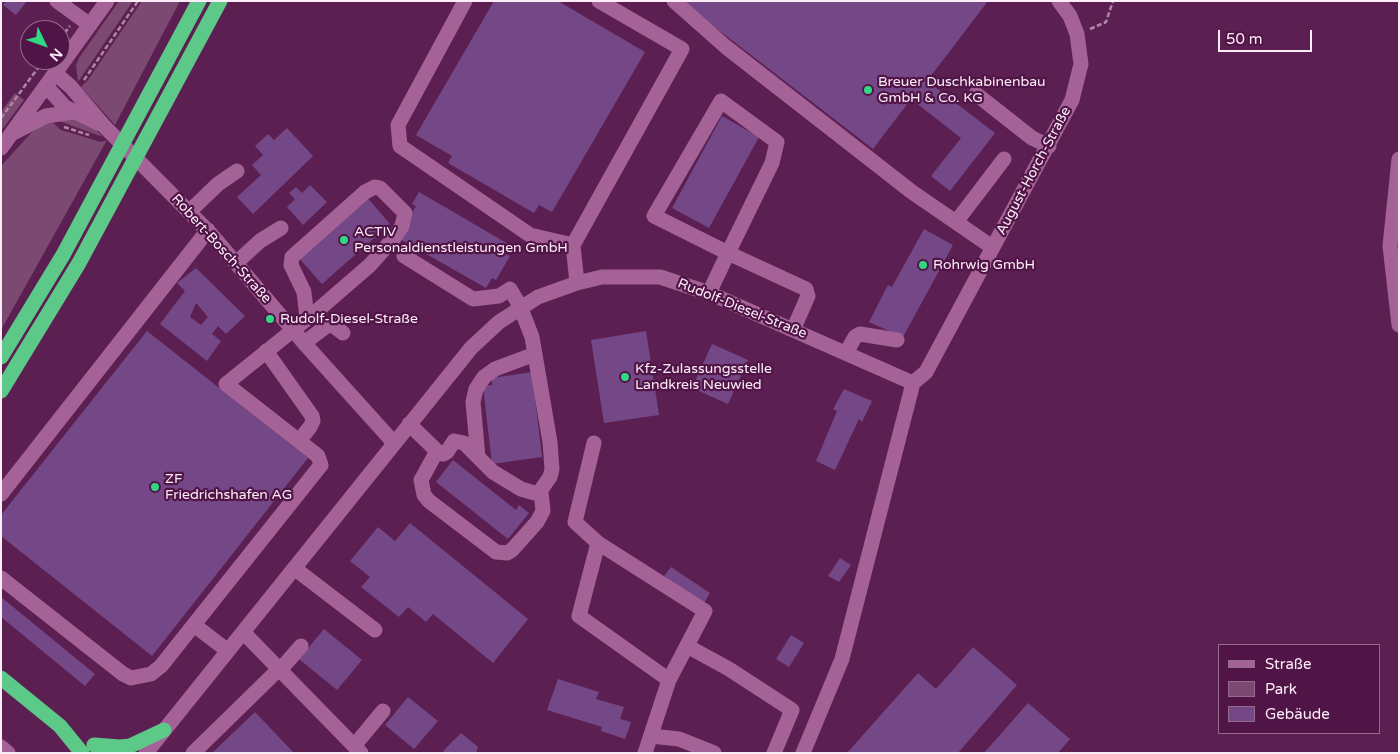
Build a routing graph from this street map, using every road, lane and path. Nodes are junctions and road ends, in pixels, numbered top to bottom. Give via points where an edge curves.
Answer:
1 (57, 1) edge
2 (107, 1) edge
3 (138, 1) edge
4 (199, 1) edge
5 (220, 1) edge
6 (465, 1) edge
7 (599, 1) edge
8 (674, 1) edge
9 (1059, 1) edge
10 (1113, 1) edge
11 (90, 25) junction
12 (1077, 34) junction
13 (37, 70) edge
14 (55, 73) junction
15 (46, 86) junction
16 (73, 90) junction
17 (976, 94) dead end
18 (73, 112) junction
19 (1, 118) edge
20 (104, 126) junction
21 (12, 134) junction
22 (1048, 146) junction
23 (1, 148) edge
24 (1399, 159) edge
25 (1004, 160) dead end
26 (237, 170) dead end
27 (190, 211) junction
28 (956, 222) junction
29 (281, 228) dead end
30 (208, 230) junction
31 (573, 245) junction
32 (992, 247) junction
33 (728, 253) junction
34 (404, 256) dead end
35 (236, 263) junction
36 (577, 283) junction
37 (709, 293) junction
38 (520, 306) junction
39 (307, 318) junction
40 (1399, 325) edge
41 (293, 330) junction
42 (793, 330) junction
43 (343, 333) dead end
44 (897, 340) dead end
45 (304, 343) junction
46 (266, 351) junction
47 (846, 353) junction
48 (535, 354) junction
49 (1, 357) edge
50 (913, 383) junction
51 (1, 391) edge
52 (409, 424) junction
53 (298, 441) junction
54 (394, 443) junction
55 (594, 443) dead end
56 (437, 451) junction
57 (478, 457) junction
58 (537, 493) junction
59 (1, 494) edge
60 (598, 543) junction
61 (294, 568) junction
62 (1, 578) edge
63 (194, 625) junction
64 (375, 630) dead end
65 (243, 632) junction
66 (301, 646) dead end
67 (687, 646) junction
68 (228, 650) junction
69 (279, 670) junction
70 (1, 678) edge
71 (669, 680) junction
72 (383, 711) dead end
73 (164, 730) junction
74 (650, 736) junction
75 (1, 747) edge
76 (357, 749) edge
77 (93, 750) edge
78 (8, 753) edge
79 (146, 753) edge
80 (193, 753) edge
81 (645, 753) edge
82 (714, 753) edge
83 (774, 753) edge
84 (803, 753) edge

1 - 11 street
2 - 11 street
3 - 16 path via 86,78
4 - 49 highway via 59,263
5 - 51 highway via 80,263
6 - 31 street via 398,125 400,146 530,235
7 - 31 street via 682,50
8 - 28 street via 726,47 904,186
9 - 12 street, August-Horch-Straße
10 - 12 path via 1106,22
11 - 14 street
12 - 22 street, August-Horch-Straße via 1081,64 1072,100
13 - 19 path
14 - 15 street
14 - 16 street, Robert-Bosch-Straße
15 - 18 street, Robert-Bosch-Straße via 60,103
15 - 21 street
16 - 20 street, Robert-Bosch-Straße
17 - 22 street via 1032,138
18 - 20 street, Robert-Bosch-Straße
18 - 21 street via 46,116
20 - 27 street, Robert-Bosch-Straße
21 - 23 street
22 - 32 street, August-Horch-Straße
24 - 40 street via 1390,246
25 - 28 street
26 - 27 street
27 - 30 street, Robert-Bosch-Straße
28 - 32 street
29 - 35 street via 260,241
30 - 35 street, Robert-Bosch-Straße
30 - 59 street
31 - 36 street
32 - 50 street, August-Horch-Straße via 926,372
33 - 33 street via 654,216 721,102 777,142 772,163
33 - 37 street
33 - 42 street via 806,289 808,296
34 - 38 street via 473,299 499,296 510,289
35 - 41 street, Robert-Bosch-Straße
36 - 37 street, Rudolf-Diesel-Straße via 616,276 660,277
36 - 38 street, Rudolf-Diesel-Straße
37 - 42 street, Rudolf-Diesel-Straße
38 - 48 street
38 - 52 street, Rudolf-Diesel-Straße via 482,337
39 - 39 street via 375,261 402,226 403,210 380,188 365,192 292,257 291,265 304,292
39 - 41 street
41 - 45 street, Robert-Bosch-Straße
41 - 46 street
42 - 47 street, Rudolf-Diesel-Straße
43 - 45 street via 334,326 328,326
44 - 47 street via 860,334 854,337
45 - 54 street, Robert-Bosch-Straße
46 - 53 street via 312,416 310,427
46 - 53 street via 226,384
47 - 50 street, Rudolf-Diesel-Straße
48 - 57 street via 495,369 476,389 473,402
48 - 58 street via 552,469
50 - 84 street via 842,659
52 - 54 street, Rudolf-Diesel-Straße
52 - 56 street
53 - 63 street via 318,456 321,465
54 - 61 street, Rudolf-Diesel-Straße
55 - 60 street via 575,522
56 - 57 street via 445,453 458,440
56 - 58 street via 421,480 424,494 496,552 512,550 537,522 543,497
57 - 58 street via 501,477
60 - 67 street via 705,611
60 - 71 street via 579,616
61 - 64 street
61 - 65 street, Rudolf-Diesel-Straße
62 - 63 street via 131,678 151,674
63 - 68 street
65 - 68 street, Rudolf-Diesel-Straße
65 - 69 street
66 - 69 street
67 - 71 street
67 - 83 street via 792,710
68 - 73 street, Rudolf-Diesel-Straße
69 - 76 street
69 - 80 street
70 - 77 highway
71 - 74 street
72 - 76 street
73 - 77 highway via 130,746
73 - 79 street, Rudolf-Diesel-Straße
74 - 81 street
74 - 82 street via 679,739
75 - 78 street

